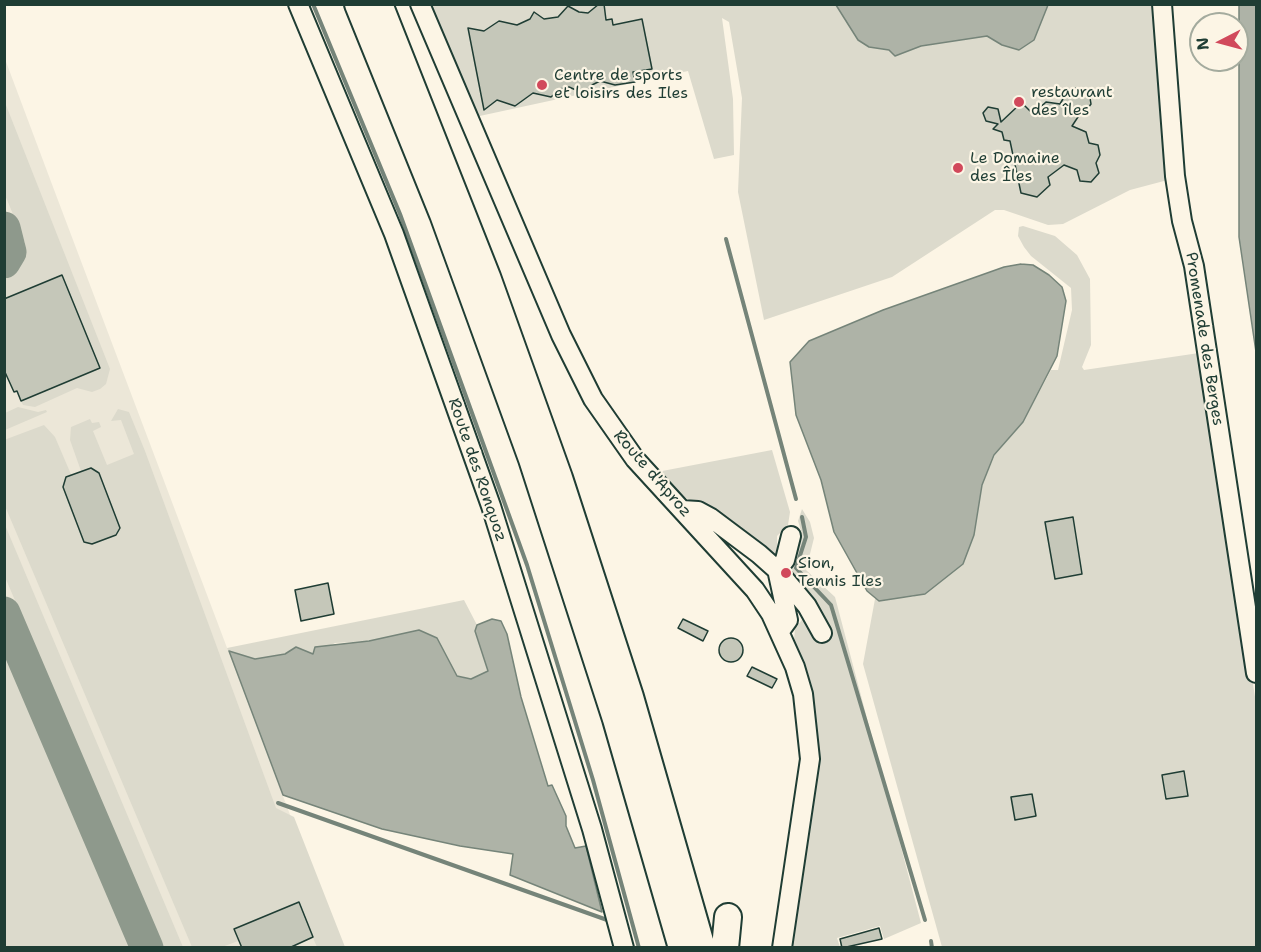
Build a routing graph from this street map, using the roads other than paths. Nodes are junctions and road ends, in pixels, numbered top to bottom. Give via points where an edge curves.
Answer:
1 (298, 4) edge
2 (358, 4) edge
3 (379, 4) edge
4 (420, 4) edge
5 (1162, 4) edge
6 (559, 478) junction
7 (682, 510) junction
8 (791, 536) dead end
9 (777, 570) junction
10 (624, 625) dead end
11 (780, 632) junction
12 (822, 633) dead end
13 (1257, 673) edge
14 (728, 917) dead end
15 (622, 943) edge
16 (682, 948) edge
17 (702, 948) edge
18 (725, 948) edge
19 (782, 948) edge

1 - 15 street, Route des Ronquoz via 394,234 487,495 588,818
2 - 16 highway via 446,224 532,459 616,719
3 - 6 highway via 479,256
4 - 7 street, Route d'Aproz via 582,378 618,438
5 - 13 street, Promenade des Berges via 1175,176 1194,266
6 - 10 highway
6 - 17 highway via 633,708
7 - 9 street via 698,511 711,518
7 - 11 street, Route d'Aproz via 755,590
8 - 9 street via 785,560
9 - 11 street via 788,620
9 - 12 street via 807,606
11 - 19 street, Route d'Aproz via 803,694 810,759
14 - 18 highway

